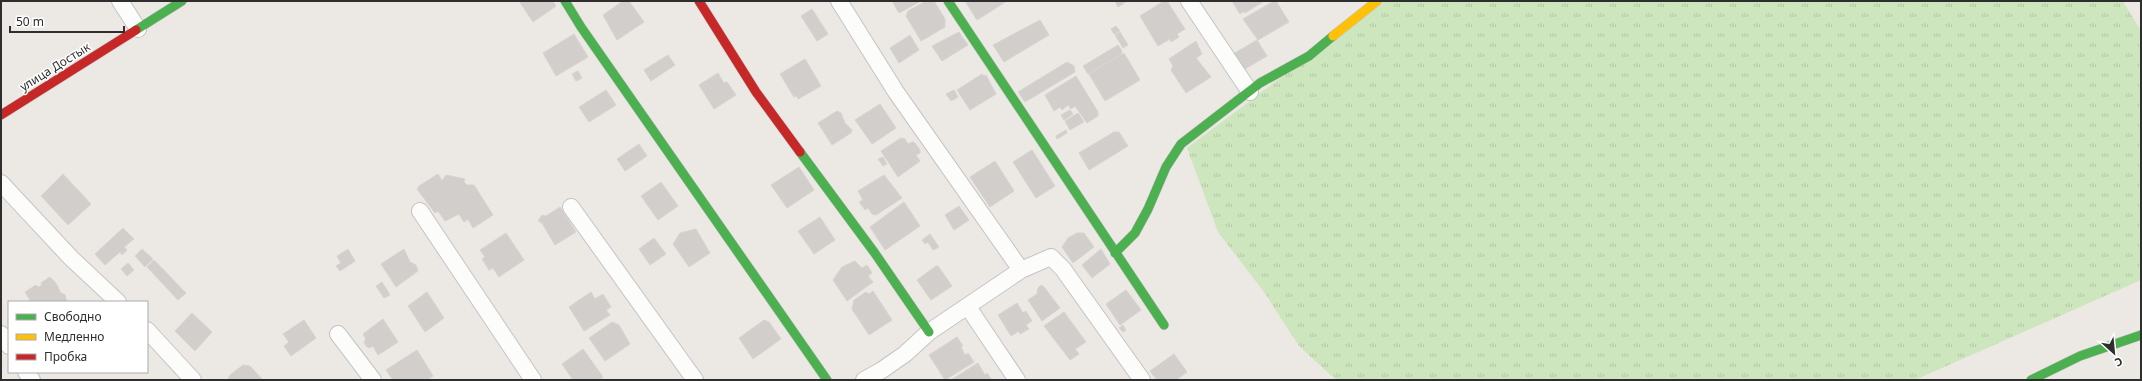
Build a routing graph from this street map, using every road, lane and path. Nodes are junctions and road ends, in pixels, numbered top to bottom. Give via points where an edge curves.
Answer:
1 (120, 1) edge
2 (182, 1) edge
3 (565, 1) edge
4 (699, 1) edge
5 (839, 1) edge
6 (948, 1) edge
7 (1189, 1) edge
8 (1377, 1) edge
9 (138, 29) junction
10 (1250, 92) junction
11 (1, 115) edge
12 (1, 183) edge
13 (571, 207) dead end
14 (420, 212) dead end
15 (1115, 252) junction
16 (1021, 270) junction
17 (117, 301) edge
18 (968, 307) junction
19 (1164, 325) dead end
20 (148, 331) edge
21 (929, 332) junction
22 (1, 334) edge
23 (338, 334) dead end
24 (2141, 336) edge
25 (8, 344) edge
26 (193, 380) edge
27 (373, 380) edge
28 (533, 380) edge
29 (696, 380) edge
30 (827, 380) edge
31 (864, 380) edge
32 (1017, 380) edge
33 (1142, 380) edge
34 (2031, 380) edge

1 - 9 street
2 - 9 street, улица Достык
3 - 30 street
4 - 21 street via 776,120 859,230
5 - 16 street via 896,92
6 - 15 street
7 - 10 street
8 - 10 street via 1308,56
9 - 11 street, улица Достык
10 - 15 street via 1181,144 1166,167 1135,233
12 - 17 street via 71,258
13 - 29 street
14 - 28 street
15 - 19 street
16 - 18 street
16 - 33 street via 1052,257
18 - 21 street
18 - 32 street
20 - 26 street
21 - 31 street via 905,354
22 - 25 street
23 - 27 street
24 - 34 street via 2080,356

